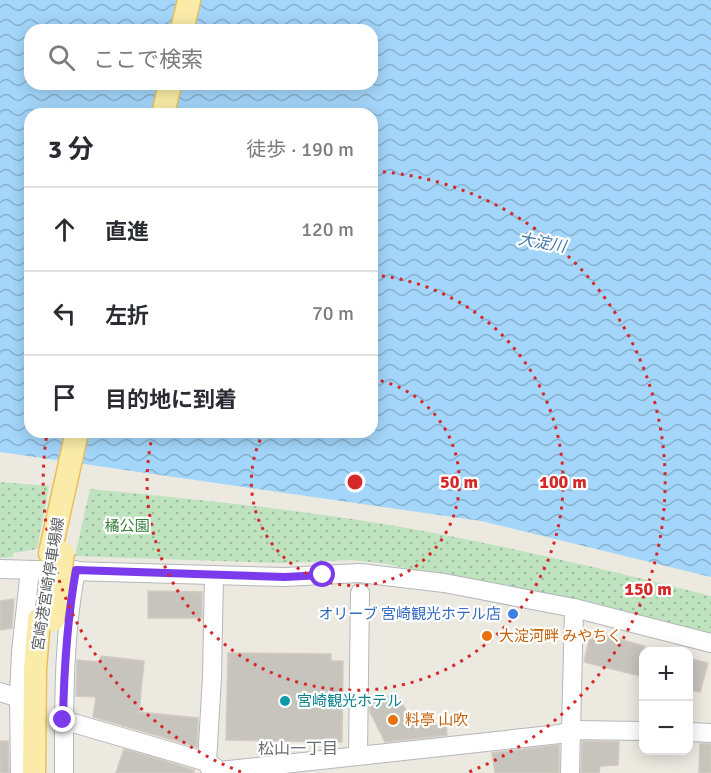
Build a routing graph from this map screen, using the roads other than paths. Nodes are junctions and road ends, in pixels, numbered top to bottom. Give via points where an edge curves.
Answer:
1 (175, 0) edge
2 (189, 0) edge
3 (169, 24) edge
4 (183, 24) edge
5 (155, 90) edge
6 (169, 90) edge
7 (150, 108) edge
8 (164, 108) edge
9 (76, 438) edge
10 (89, 438) edge
11 (0, 569) edge
12 (30, 570) junction
13 (76, 570) junction
14 (214, 574) junction
15 (360, 593) dead end
16 (574, 608) junction
17 (711, 643) edge
18 (41, 670) junction
19 (0, 692) edge
20 (19, 698) junction
21 (63, 720) junction
22 (572, 730) junction
23 (639, 731) edge
24 (693, 732) edge
25 (711, 733) edge
26 (358, 755) junction
27 (209, 768) edge
28 (20, 773) edge
29 (34, 773) edge
30 (48, 773) edge
31 (64, 773) edge
32 (570, 773) edge

1 - 3 main road
2 - 4 main road
5 - 7 main road
6 - 8 main road
9 - 18 main road, 宮崎港宮崎停車場線 via 39,619
10 - 18 main road, 宮崎港宮崎停車場線, bridge
11 - 12 street
12 - 13 street
12 - 20 street
13 - 14 street
13 - 21 street via 64,667
14 - 16 street via 285,577 360,573 444,583
14 - 27 street
15 - 26 street
16 - 17 street
16 - 22 street
18 - 29 main road, 宮崎港宮崎停車場線
18 - 30 main road, 宮崎港宮崎停車場線
19 - 20 street
20 - 28 street
21 - 27 street
21 - 31 street
22 - 23 street
22 - 26 street
22 - 32 street
24 - 25 street
26 - 27 street via 220,771

